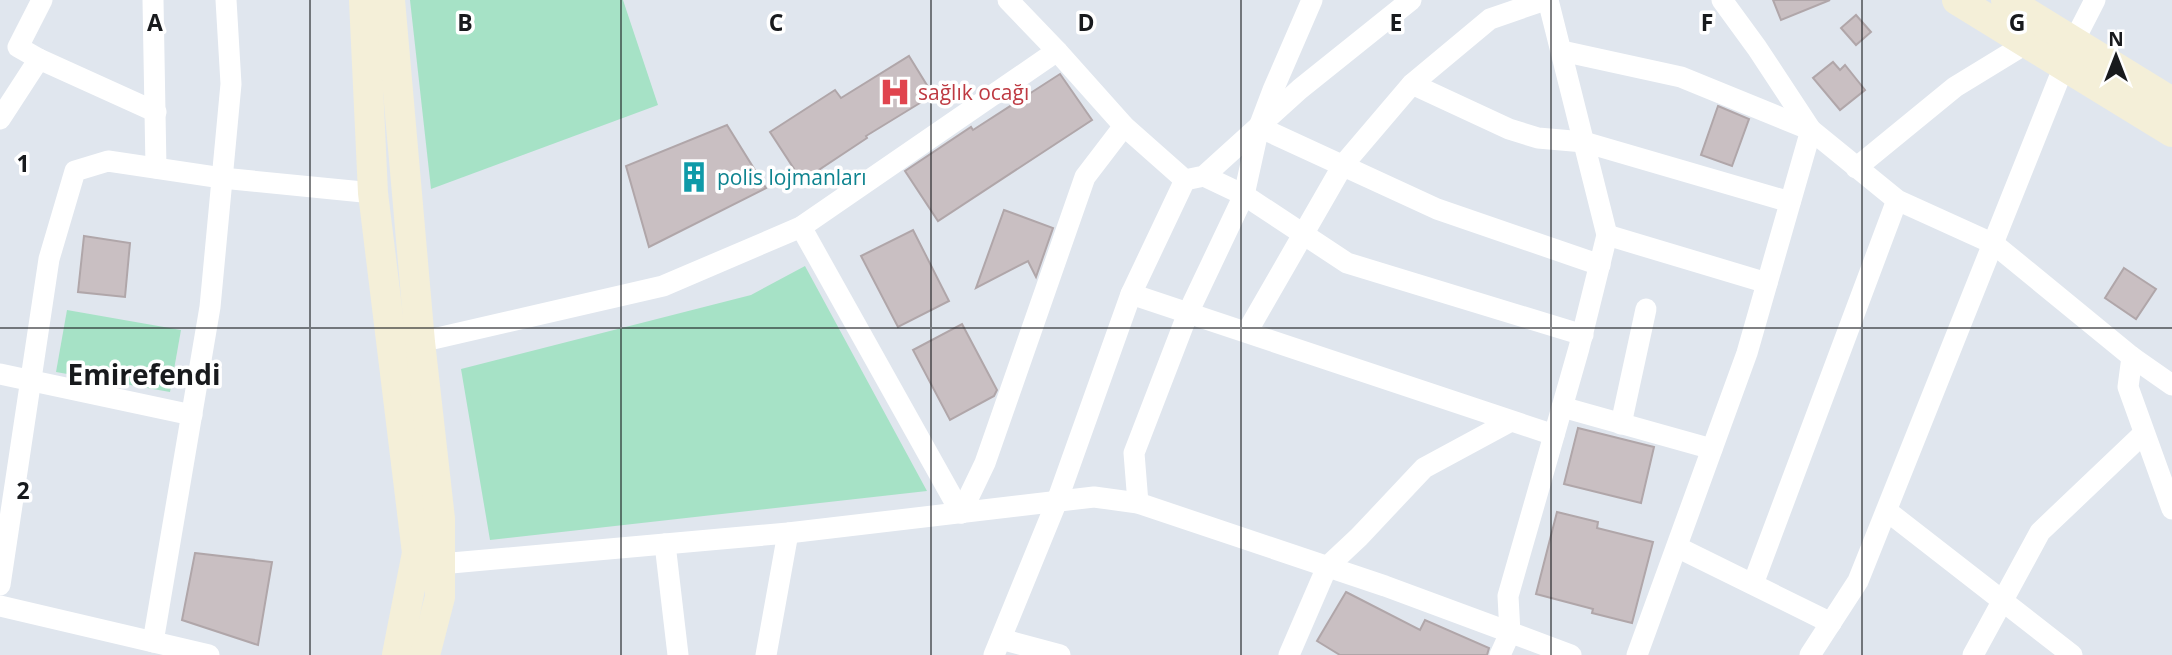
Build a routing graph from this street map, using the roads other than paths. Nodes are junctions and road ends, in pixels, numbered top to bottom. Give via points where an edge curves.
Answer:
1 (42, 0) edge
2 (153, 0) edge
3 (226, 0) edge
4 (364, 0) edge
5 (390, 0) edge
6 (1008, 0) edge
7 (1312, 0) edge
8 (1411, 0) edge
9 (1546, 0) edge
10 (1722, 0) edge
11 (1957, 0) edge
12 (2006, 0) edge
13 (2095, 0) edge
14 (2027, 43) junction
15 (1058, 51) junction
16 (1562, 51) junction
17 (2069, 53) junction
18 (39, 59) junction
19 (1412, 85) junction
20 (2172, 102) edge
21 (156, 112) junction
22 (0, 119) edge
23 (1124, 127) junction
24 (1259, 127) junction
25 (1811, 130) junction
26 (2172, 132) edge
27 (1584, 142) junction
28 (1343, 165) junction
29 (156, 168) junction
30 (1857, 168) junction
31 (222, 178) junction
32 (1195, 178) junction
33 (373, 193) junction
34 (1244, 195) junction
35 (1897, 200) junction
36 (1790, 202) junction
37 (802, 227) junction
38 (1303, 234) junction
39 (1607, 235) junction
40 (1994, 244) junction
41 (1600, 265) junction
42 (1767, 283) junction
43 (1131, 294) junction
44 (1646, 309) dead end
45 (1188, 313) junction
46 (1247, 332) junction
47 (1583, 335) junction
48 (420, 342) junction
49 (2132, 357) junction
50 (0, 374) edge
51 (31, 380) junction
52 (2172, 385) edge
53 (1562, 407) junction
54 (192, 415) junction
55 (1511, 421) junction
56 (1621, 424) junction
57 (2144, 433) junction
58 (1555, 435) junction
59 (1712, 449) junction
60 (1057, 502) junction
61 (1138, 503) junction
62 (2172, 509) edge
63 (1886, 510) junction
64 (961, 513) junction
65 (788, 533) junction
66 (665, 544) junction
67 (1677, 547) junction
68 (440, 564) junction
69 (1326, 567) junction
70 (1753, 584) junction
71 (0, 585) edge
72 (2003, 600) junction
73 (0, 606) edge
74 (1831, 623) junction
75 (1510, 633) junction
76 (153, 642) junction
77 (123, 645) edge
78 (997, 647) edge
79 (209, 655) edge
80 (397, 655) edge
81 (425, 655) edge
82 (678, 655) edge
83 (766, 655) edge
84 (1060, 655) edge
85 (1289, 655) edge
86 (1500, 655) edge
87 (1571, 655) edge
88 (1637, 655) edge
89 (1810, 655) edge
90 (1973, 655) edge
91 (2072, 655) edge

1 - 18 street via 18,47
2 - 21 street
3 - 31 street via 231,84
4 - 33 main road
5 - 48 main road
6 - 15 street
7 - 24 street
8 - 24 street
9 - 16 street
9 - 19 street via 1490,19
10 - 25 street
11 - 14 main road
12 - 17 main road
13 - 17 street
14 - 17 main road
14 - 30 street via 1955,87
15 - 23 street
15 - 37 street
16 - 25 street via 1681,77
16 - 27 street
17 - 20 main road
17 - 26 main road
17 - 40 street
18 - 21 street
18 - 22 street
19 - 27 street via 1509,129 1538,138
19 - 28 street
21 - 29 street
23 - 32 street
23 - 64 street via 1085,177 985,464
24 - 28 street
24 - 32 street
24 - 34 street
25 - 30 street
25 - 36 street
27 - 36 street
27 - 39 street
28 - 38 street
28 - 41 street via 1437,209
29 - 31 street
29 - 51 street via 108,161 75,171 49,259
30 - 35 street
31 - 33 street
31 - 54 street via 210,307
32 - 34 street
32 - 43 street
33 - 80 main road via 416,553
34 - 38 street
34 - 45 street
35 - 40 street
35 - 70 street
36 - 42 street
37 - 48 street via 663,286
37 - 64 street
38 - 46 street
38 - 47 street via 1347,262
39 - 41 street
39 - 42 street
40 - 49 street
40 - 63 street
41 - 47 street
42 - 59 street
43 - 45 street
43 - 60 street
44 - 56 street
45 - 46 street
45 - 61 street via 1134,453
46 - 55 street
47 - 53 street
48 - 68 main road via 440,519
49 - 52 street
49 - 57 street via 2128,387
50 - 51 street
51 - 54 street
51 - 71 street
53 - 56 street
53 - 58 street
54 - 76 street
55 - 58 street
55 - 69 street via 1424,468
56 - 59 street
57 - 62 street
57 - 72 street via 2040,532
58 - 75 street via 1508,596
59 - 67 street
60 - 61 street via 1094,497
60 - 64 street
60 - 78 street
61 - 69 street
63 - 72 street
63 - 74 street via 1858,581
64 - 65 street
65 - 66 street
65 - 83 street
66 - 68 street
66 - 82 street
67 - 70 street
67 - 88 street
68 - 81 main road via 440,597
69 - 75 street
69 - 85 street
70 - 74 street
72 - 90 street
72 - 91 street
73 - 77 street
74 - 89 street
75 - 86 street
75 - 87 street
76 - 77 street
76 - 79 street
78 - 84 street

